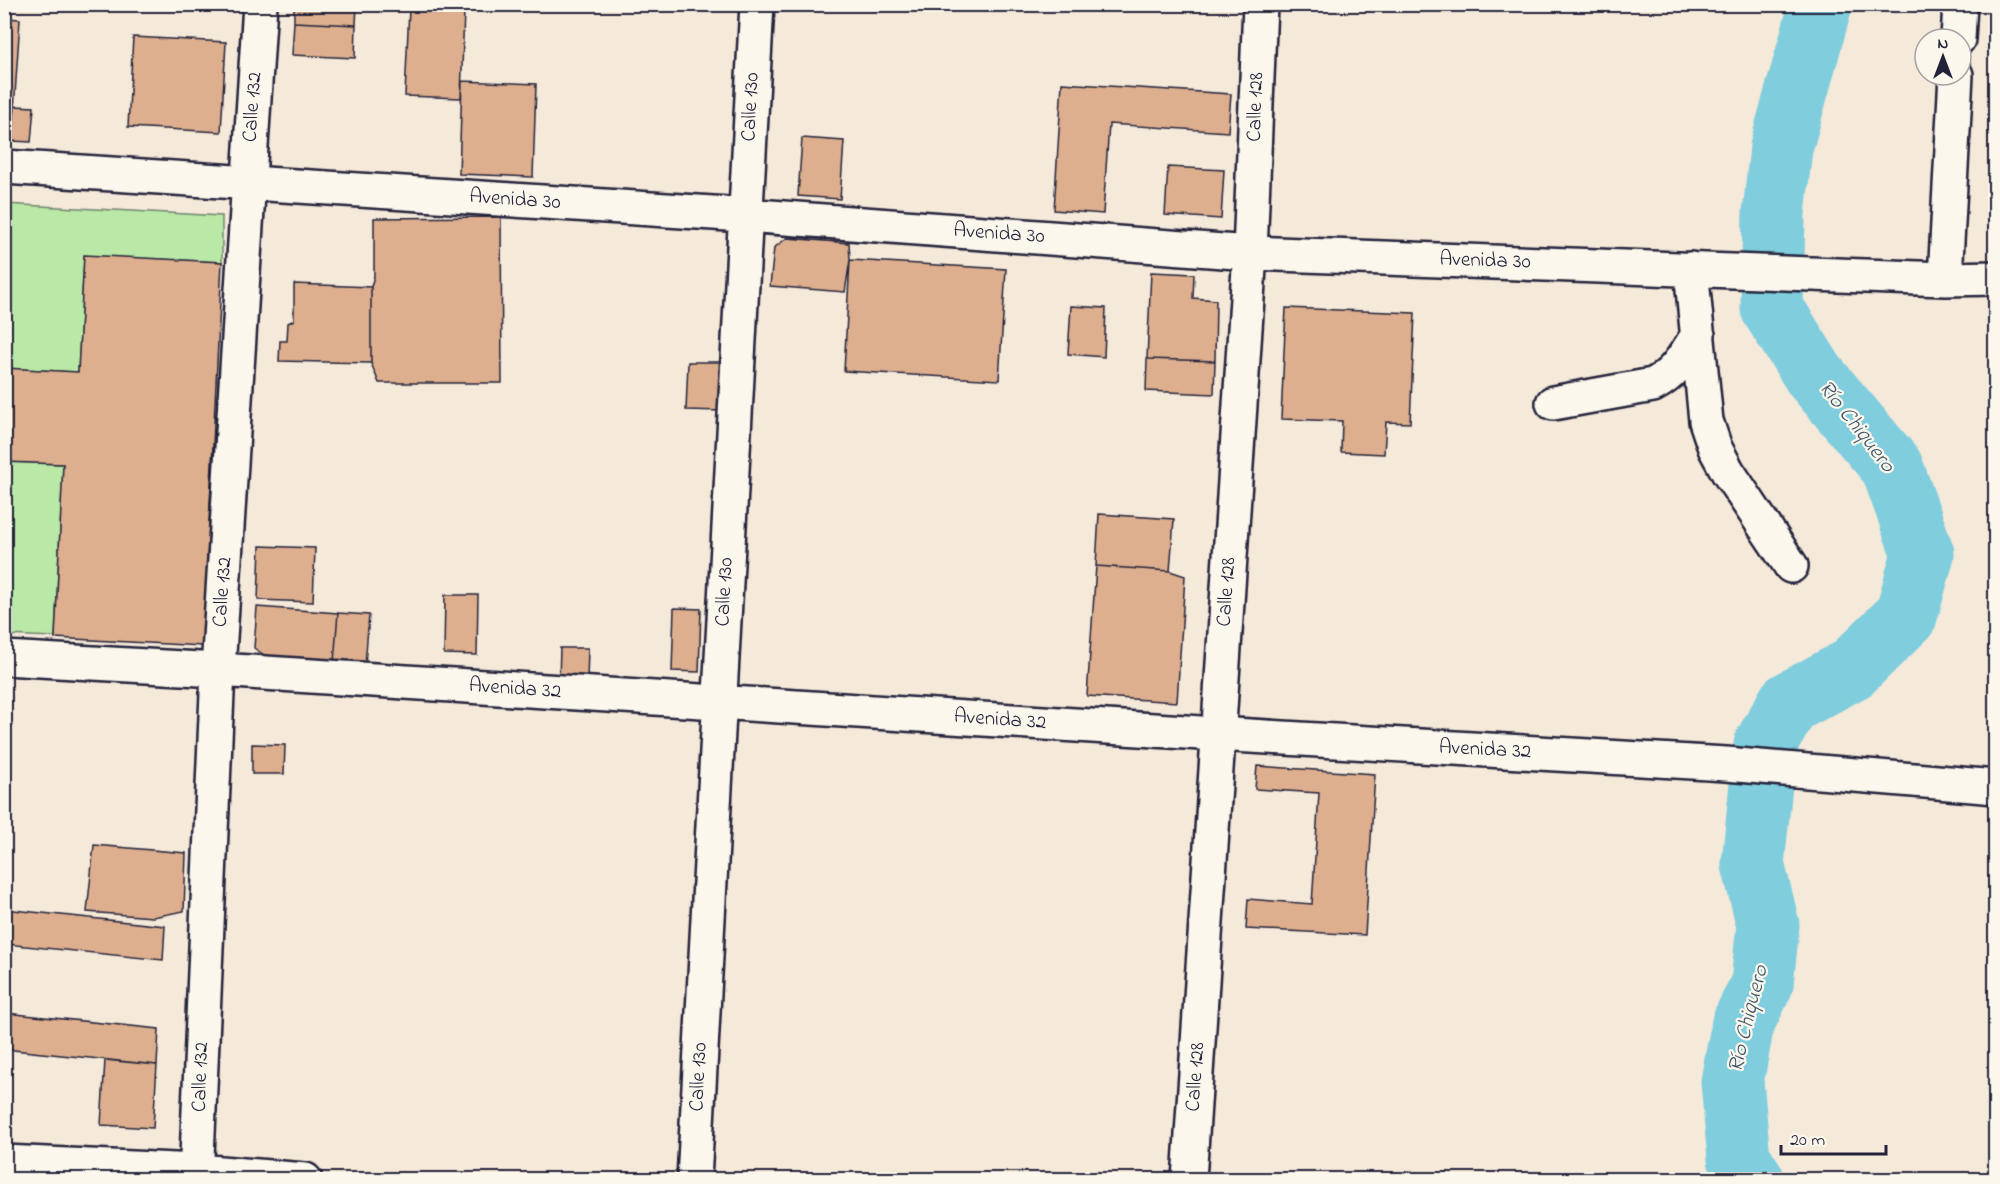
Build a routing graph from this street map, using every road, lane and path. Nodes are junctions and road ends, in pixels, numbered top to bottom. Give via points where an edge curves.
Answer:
1 (260, 4) edge
2 (757, 4) edge
3 (1260, 4) edge
4 (1960, 4) edge
5 (1959, 27) edge
6 (1955, 87) edge
7 (4, 167) edge
8 (249, 183) junction
9 (744, 215) junction
10 (1250, 253) junction
11 (1691, 269) junction
12 (1995, 278) edge
13 (1945, 279) junction
14 (1698, 335) junction
15 (1553, 403) dead end
16 (1791, 566) dead end
17 (4, 658) edge
18 (218, 670) junction
19 (720, 702) junction
20 (1217, 734) junction
21 (1995, 787) edge
22 (4, 1162) edge
23 (197, 1175) edge
24 (304, 1179) edge
25 (694, 1179) edge
26 (1189, 1179) edge

1 - 8 street, Calle 132
2 - 9 street, Calle 130
3 - 10 street, Calle 128
4 - 5 street
6 - 13 street
7 - 8 street, Avenida 30
8 - 9 street, Avenida 30
8 - 18 street, Calle 132
9 - 10 street, Avenida 30
9 - 19 street, Calle 130
10 - 11 street, Avenida 30
10 - 20 street, Calle 128
11 - 13 street, Avenida 30
11 - 14 street
12 - 13 street, Avenida 30
14 - 15 street via 1677,367 1653,385
14 - 16 street via 1706,421 1715,448
17 - 18 street, Avenida 32
18 - 19 street, Avenida 32
18 - 23 street, Calle 132
19 - 20 street, Avenida 32
19 - 25 street, Calle 130
20 - 21 street, Avenida 32 via 1726,764
20 - 26 street, Calle 128
22 - 23 street
23 - 24 street

